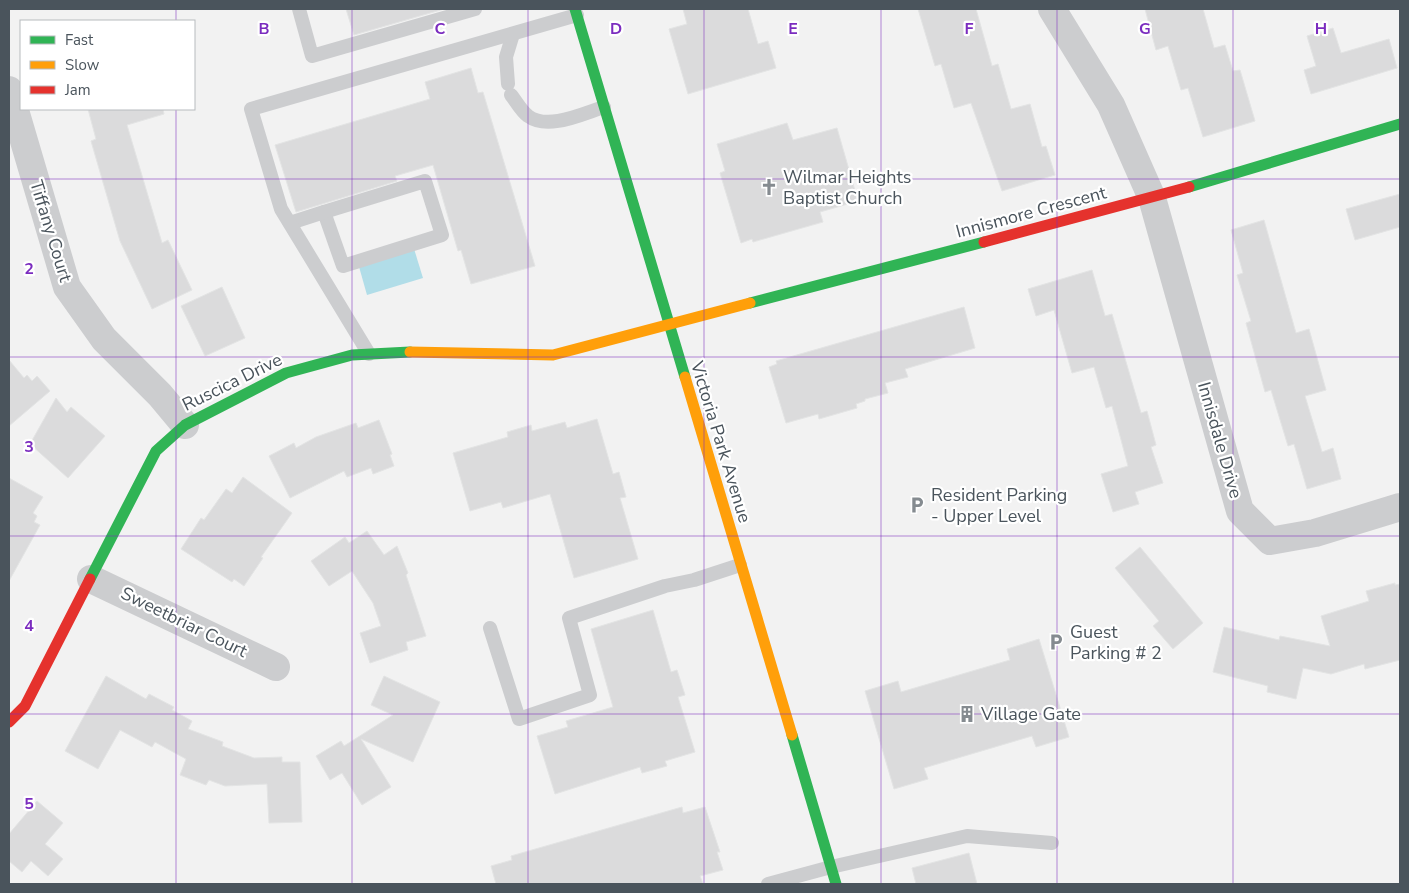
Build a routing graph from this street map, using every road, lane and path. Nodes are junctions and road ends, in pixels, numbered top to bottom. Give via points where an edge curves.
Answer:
1 (299, 9) edge
2 (475, 9) edge
3 (1052, 9) edge
4 (576, 12) edge
5 (513, 34) junction
6 (9, 90) edge
7 (604, 107) junction
8 (1400, 124) edge
9 (1152, 198) junction
10 (324, 212) junction
11 (290, 223) junction
12 (668, 326) junction
13 (369, 354) junction
14 (185, 425) junction
15 (1400, 507) edge
16 (740, 565) junction
17 (91, 579) junction
18 (490, 628) dead end
19 (276, 667) dead end
20 (9, 722) edge
21 (1052, 843) dead end
22 (831, 867) junction
23 (768, 884) edge
24 (836, 884) edge

1 - 2 lane via 312,56
3 - 9 street via 1111,105
4 - 5 lane
4 - 7 street, Victoria Park Avenue
5 - 7 lane via 506,56 509,90 528,117 544,122 563,120
5 - 11 lane via 250,109 281,209
6 - 14 street, Tiffany Court via 67,287 104,339
7 - 12 street, Victoria Park Avenue
8 - 9 street, Innismore Crescent
9 - 12 street, Innismore Crescent
9 - 15 street, Innisdale Drive via 1240,511 1270,541 1315,533
10 - 10 lane via 342,266 442,236 425,181
10 - 11 lane
11 - 13 lane
12 - 13 street, Ruscica Drive via 553,355
12 - 16 street, Victoria Park Avenue
13 - 14 street, Ruscica Drive via 352,355 286,373
14 - 17 street, Ruscica Drive via 156,451
16 - 18 lane via 569,618 590,695 518,719
16 - 22 street, Victoria Park Avenue
17 - 19 street, Sweetbriar Court
17 - 20 street, Ruscica Drive via 25,706
21 - 22 lane via 966,836
22 - 23 lane
22 - 24 street, Victoria Park Avenue

